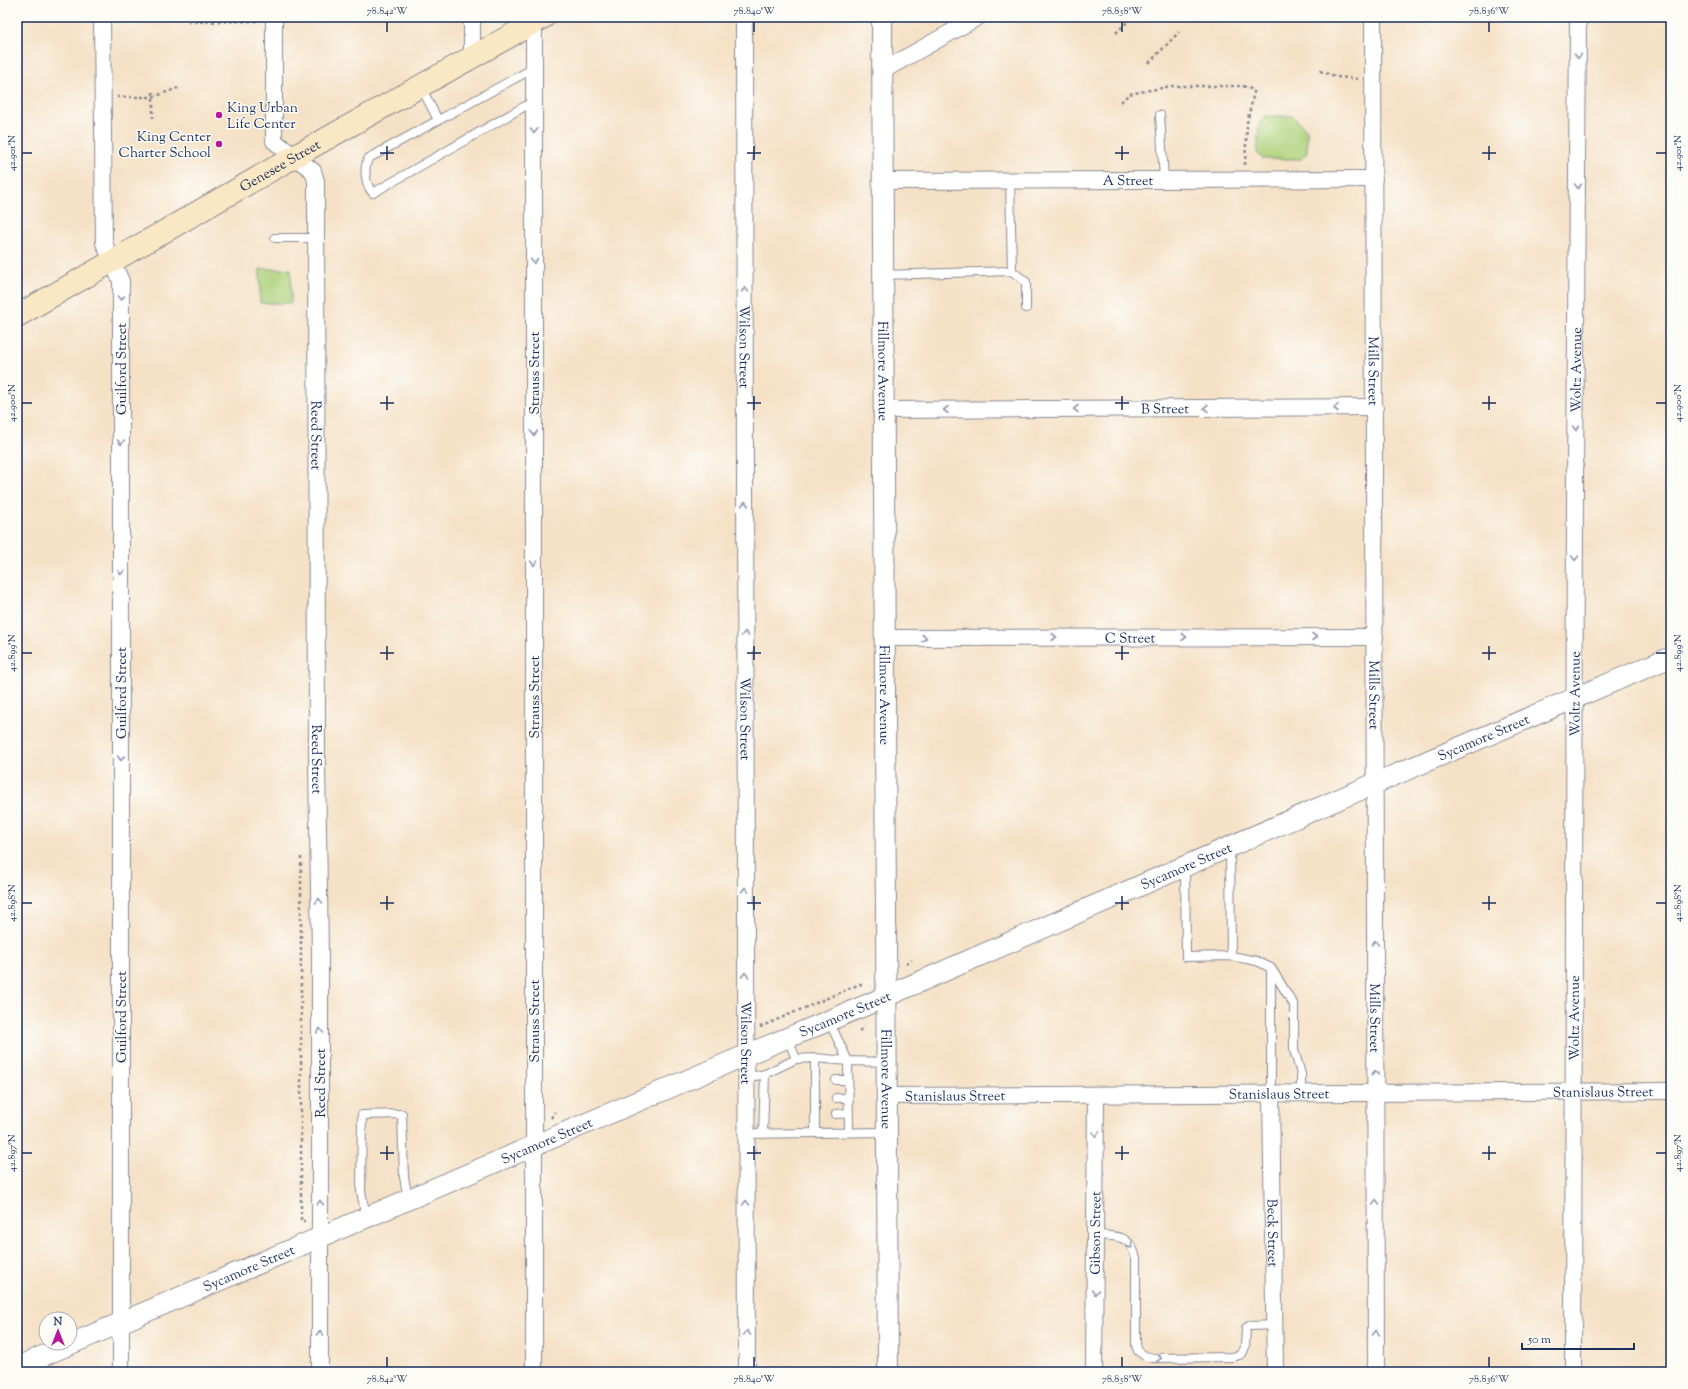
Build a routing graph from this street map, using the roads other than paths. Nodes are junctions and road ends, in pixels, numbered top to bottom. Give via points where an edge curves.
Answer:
1 (102, 17) edge
2 (472, 17) edge
3 (744, 17) edge
4 (882, 17) edge
5 (978, 17) edge
6 (1373, 17) edge
7 (1578, 17) edge
8 (268, 19) edge
9 (539, 20) edge
10 (472, 58) junction
11 (534, 68) junction
12 (882, 71) junction
13 (421, 87) junction
14 (534, 101) junction
15 (1160, 115) dead end
16 (438, 120) junction
17 (294, 157) junction
18 (1374, 179) junction
19 (1010, 180) junction
20 (1164, 180) junction
21 (882, 181) junction
22 (275, 238) dead end
23 (316, 238) junction
24 (112, 261) junction
25 (1012, 271) junction
26 (883, 274) junction
27 (1026, 308) dead end
28 (17, 316) edge
29 (1375, 408) junction
30 (883, 410) junction
31 (1375, 637) junction
32 (884, 638) junction
33 (1671, 657) edge
34 (1575, 699) junction
35 (1376, 783) junction
36 (1230, 847) junction
37 (1185, 867) junction
38 (1231, 956) junction
39 (1271, 968) junction
40 (886, 997) junction
41 (829, 1021) junction
42 (788, 1038) junction
43 (746, 1055) junction
44 (815, 1058) junction
45 (796, 1059) junction
46 (848, 1061) junction
47 (887, 1062) junction
48 (765, 1074) junction
49 (746, 1078) junction
50 (836, 1080) dead end
51 (848, 1080) junction
52 (1573, 1092) junction
53 (1671, 1092) edge
54 (1301, 1093) junction
55 (1376, 1093) junction
56 (1096, 1094) junction
57 (1271, 1094) junction
58 (887, 1096) junction
59 (836, 1098) dead end
60 (848, 1098) junction
61 (849, 1113) junction
62 (836, 1114) dead end
63 (849, 1132) junction
64 (887, 1132) junction
65 (815, 1133) junction
66 (746, 1134) junction
67 (763, 1134) junction
68 (534, 1146) junction
69 (408, 1200) junction
70 (366, 1218) junction
71 (1095, 1236) junction
72 (320, 1238) junction
73 (121, 1322) junction
74 (1276, 1325) junction
75 (17, 1367) edge
76 (121, 1372) edge
77 (320, 1372) edge
78 (534, 1372) edge
79 (747, 1372) edge
80 (888, 1372) edge
81 (1094, 1372) edge
82 (1275, 1372) edge
83 (1376, 1372) edge
84 (1573, 1372) edge

1 - 24 street, Guilford Street via 104,243
2 - 10 street
43 -> 3 street, Wilson Street
4 - 12 street, Fillmore Avenue
5 - 12 street
6 - 18 street, Mills Street
7 -> 34 street, Woltz Avenue
8 - 17 street via 274,141
9 - 10 main road, Genesee Street
9 - 11 street, Strauss Street
10 - 13 main road, Genesee Street
11 - 14 street, Strauss Street
11 - 16 lane
12 - 21 street, Fillmore Avenue
13 - 16 lane
13 - 17 main road, Genesee Street
14 - 16 lane via 373,193 367,187 366,163 369,158
14 -> 68 street, Strauss Street
15 - 20 lane
17 - 23 street, Reed Street via 315,174
17 - 24 main road, Genesee Street
18 - 20 street, A Street
18 - 29 street, Mills Street
19 - 20 street, A Street
19 - 21 street, A Street
19 - 25 lane
21 - 26 street, Fillmore Avenue
22 - 23 lane
72 -> 23 street, Reed Street
24 - 28 main road, Genesee Street
24 -> 73 street, Guilford Street via 121,281
25 - 26 lane
25 - 27 lane via 1026,282
26 - 30 street, Fillmore Avenue
29 -> 30 street, B Street
29 - 31 street, Mills Street
30 - 32 street, Fillmore Avenue
32 -> 31 street, C Street
31 - 35 street, Mills Street
32 - 40 street, Fillmore Avenue
33 - 34 street, Sycamore Street
34 - 35 street, Sycamore Street
34 - 52 street, Woltz Avenue
35 - 36 street, Sycamore Street
55 -> 35 street, Mills Street
36 - 37 street, Sycamore Street
36 - 38 lane
37 - 38 lane via 1186,957
37 - 40 street, Sycamore Street
38 - 39 lane via 1257,961
39 - 54 lane via 1294,1005 1294,1050 1301,1074
39 - 57 lane
40 - 41 street, Sycamore Street
40 - 47 street, Fillmore Avenue
41 - 42 street, Sycamore Street
41 - 46 lane
42 - 43 street, Sycamore Street
42 - 45 lane
43 - 49 street, Wilson Street
43 - 68 street, Sycamore Street
44 - 45 lane
44 - 46 lane
44 - 65 lane via 818,1080
45 - 48 lane
46 - 47 lane
46 - 51 lane
47 - 58 street, Fillmore Avenue
48 - 49 lane
48 - 67 lane
49 - 66 street, Wilson Street
50 - 51 lane
51 - 60 lane
52 - 53 street, Stanislaus Street
52 - 55 street, Stanislaus Street
52 - 84 street, Woltz Avenue
54 - 55 street, Stanislaus Street
54 - 57 street, Stanislaus Street
83 -> 55 street, Mills Street
56 - 57 street, Stanislaus Street
56 - 58 street, Stanislaus Street
56 -> 71 street, Gibson Street
57 - 74 street, Beck Street
58 - 64 street, Fillmore Avenue
59 - 60 lane
60 - 61 lane
61 - 62 lane
61 - 63 lane
63 - 64 lane
63 - 65 lane
64 - 80 street, Fillmore Avenue
65 - 67 lane
66 - 67 lane
79 -> 66 street, Wilson Street
68 - 69 street, Sycamore Street
68 - 78 street, Strauss Street
69 - 70 street, Sycamore Street
69 - 70 lane via 404,1177 402,1114 362,1115 361,1191
70 - 72 street, Sycamore Street
71 -> 74 lane via 1115,1236 1126,1240 1133,1248 1136,1258 1136,1345 1138,1351 1145,1356 1233,1357 1242,1354 1246,1328
71 -> 81 street, Gibson Street
72 - 73 street, Sycamore Street
77 -> 72 street, Reed Street
73 - 75 street, Sycamore Street
73 - 76 street, Guilford Street
74 - 82 street, Beck Street

